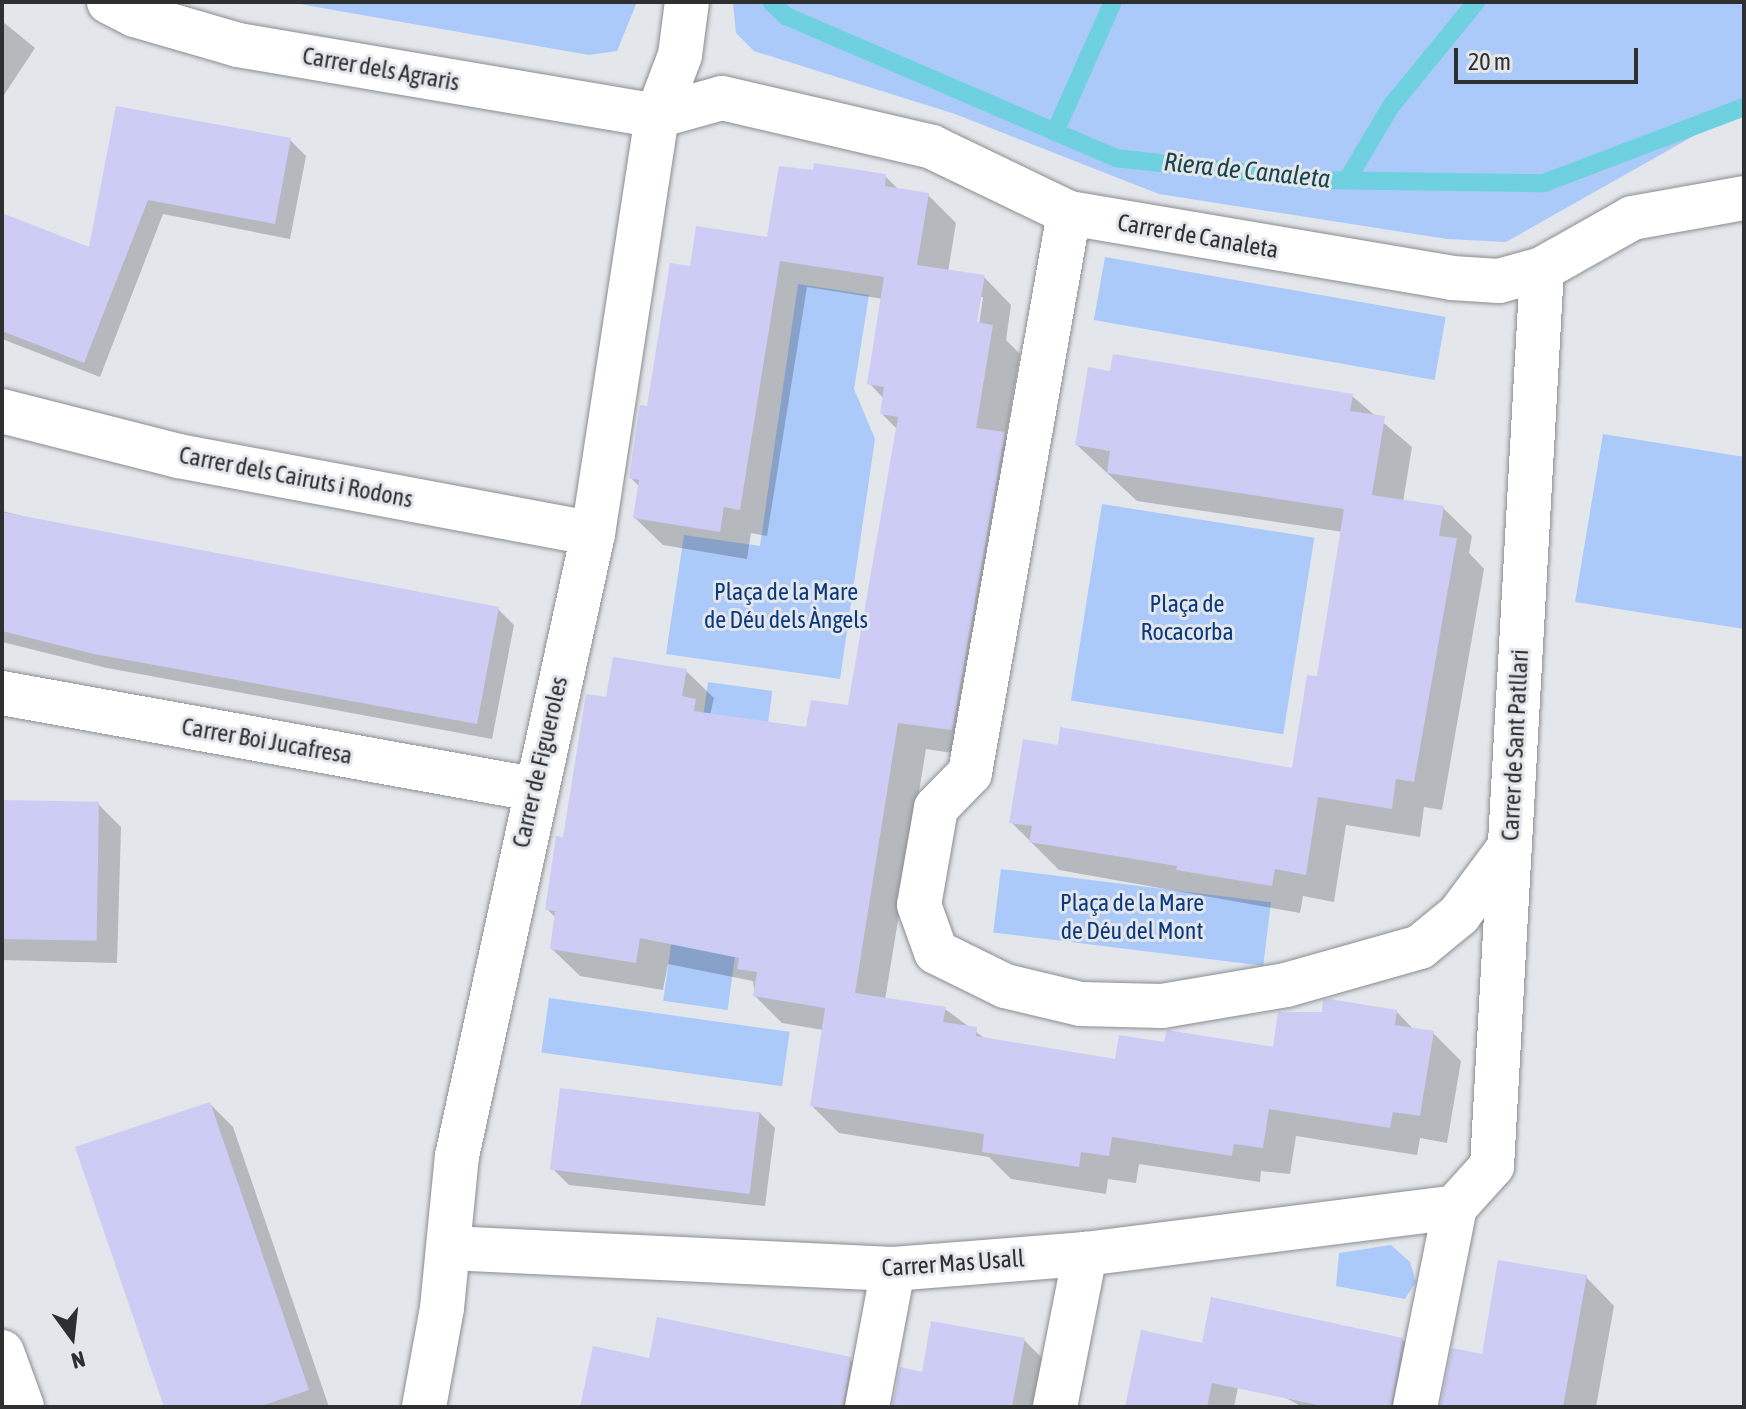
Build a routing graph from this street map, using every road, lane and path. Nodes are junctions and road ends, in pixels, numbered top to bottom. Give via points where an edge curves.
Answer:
1 (109, 2) edge
2 (687, 2) edge
3 (657, 116) junction
4 (1744, 198) edge
5 (1069, 213) junction
6 (1542, 269) junction
7 (2, 411) edge
8 (593, 534) junction
9 (2, 693) edge
10 (533, 789) junction
11 (1509, 848) junction
12 (1455, 1207) junction
13 (449, 1248) junction
14 (1085, 1254) junction
15 (893, 1269) junction
16 (2, 1352) edge
17 (22, 1407) edge
18 (424, 1407) edge
19 (867, 1407) edge
20 (1055, 1407) edge
21 (1415, 1407) edge

1 - 3 street, Carrer dels Agraris via 135,15 238,45
2 - 3 street, Carrer de Figueroles via 680,55
3 - 5 street, Carrer de Canaleta via 722,98 767,108 932,147
3 - 8 street, Carrer de Figueroles
4 - 6 street, Carrer de Canaleta via 1632,218
5 - 6 street, Carrer de Canaleta via 1452,278 1499,281
5 - 11 street via 970,773 936,808 919,905 936,952 1005,986 1080,1004 1162,1006 1286,985 1420,947 1459,915
6 - 11 street, Carrer de Sant Patllari
7 - 8 street, Carrer dels Cairuts i Rodons via 178,456
8 - 10 street, Carrer de Figueroles
9 - 10 street, Carrer Boi Jucafresa
10 - 13 street, Carrer de Figueroles via 457,1156
11 - 12 street, Carrer de Sant Patllari via 1492,1166
12 - 14 street, Carrer Mas Usall
12 - 21 street
13 - 15 street, Carrer Mas Usall
13 - 18 street, Carrer de Figueroles
14 - 15 street, Carrer Mas Usall
14 - 20 street
15 - 19 street
16 - 17 street

